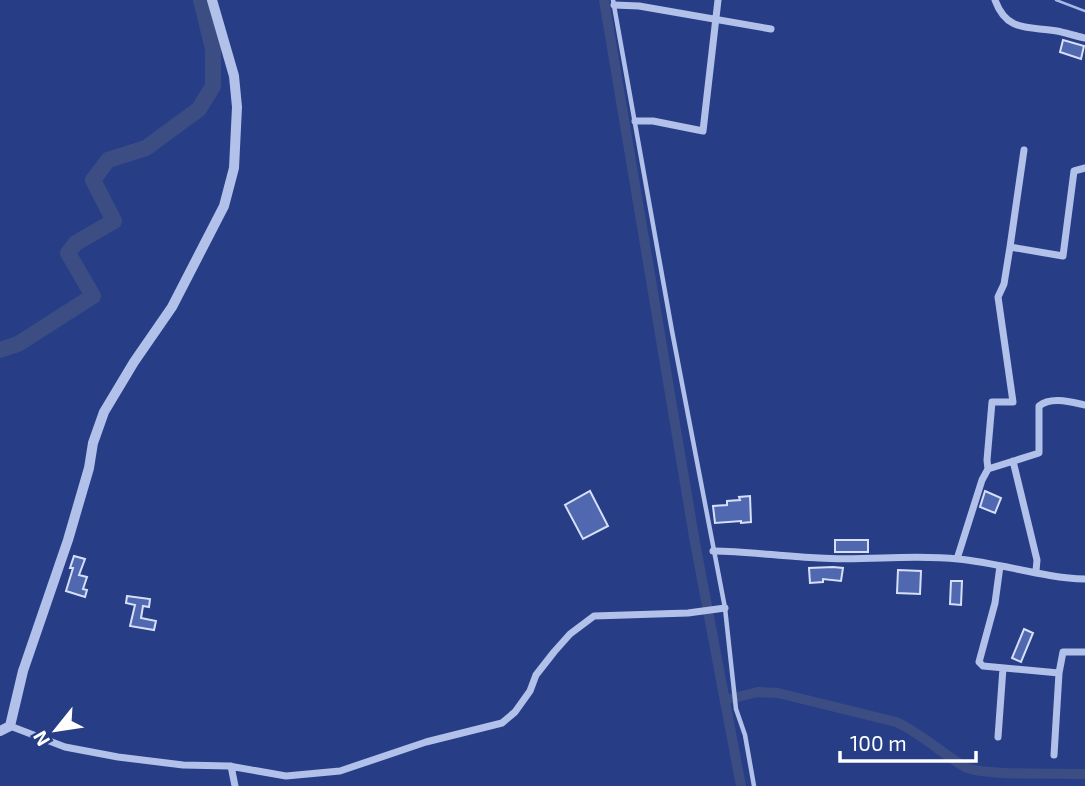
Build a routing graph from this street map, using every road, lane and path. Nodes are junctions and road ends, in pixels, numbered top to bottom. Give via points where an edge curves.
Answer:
1 (212, 0) edge
2 (718, 0) edge
3 (995, 0) edge
4 (613, 3) edge
5 (716, 18) junction
6 (771, 29) dead end
7 (1085, 38) edge
8 (635, 121) junction
9 (1024, 150) dead end
10 (1085, 168) edge
11 (1010, 247) junction
12 (1085, 405) edge
13 (1013, 461) junction
14 (988, 469) junction
15 (713, 551) junction
16 (957, 559) junction
17 (1000, 566) junction
18 (1036, 571) junction
19 (1085, 579) edge
20 (722, 608) junction
21 (1085, 653) edge
22 (1003, 668) junction
23 (1059, 673) junction
24 (5, 728) edge
25 (998, 737) dead end
26 (1054, 755) dead end
27 (231, 766) junction
28 (235, 786) edge
29 (754, 786) edge

1 - 24 street via 234,76 237,107 234,169 224,206 172,307 104,412 68,540
2 - 5 street
3 - 7 street via 1012,23
4 - 5 street
4 - 8 lane
5 - 6 street
5 - 8 street via 703,131
8 - 15 lane
9 - 11 street
10 - 11 street via 1074,171 1062,256
11 - 14 street via 998,297 1013,402 992,402
12 - 13 street via 1044,402 1039,406 1039,453
13 - 14 street
13 - 18 street
14 - 16 street
15 - 16 street via 819,558
15 - 20 lane
16 - 17 street
17 - 18 street
17 - 22 street via 995,604 979,657 983,666
18 - 19 street
20 - 27 street via 594,616 554,652 515,712 502,723 340,771 286,776
20 - 29 lane via 736,709
21 - 23 street via 1063,652
22 - 23 street
22 - 25 street
23 - 26 street
24 - 27 street via 118,757
27 - 28 street

